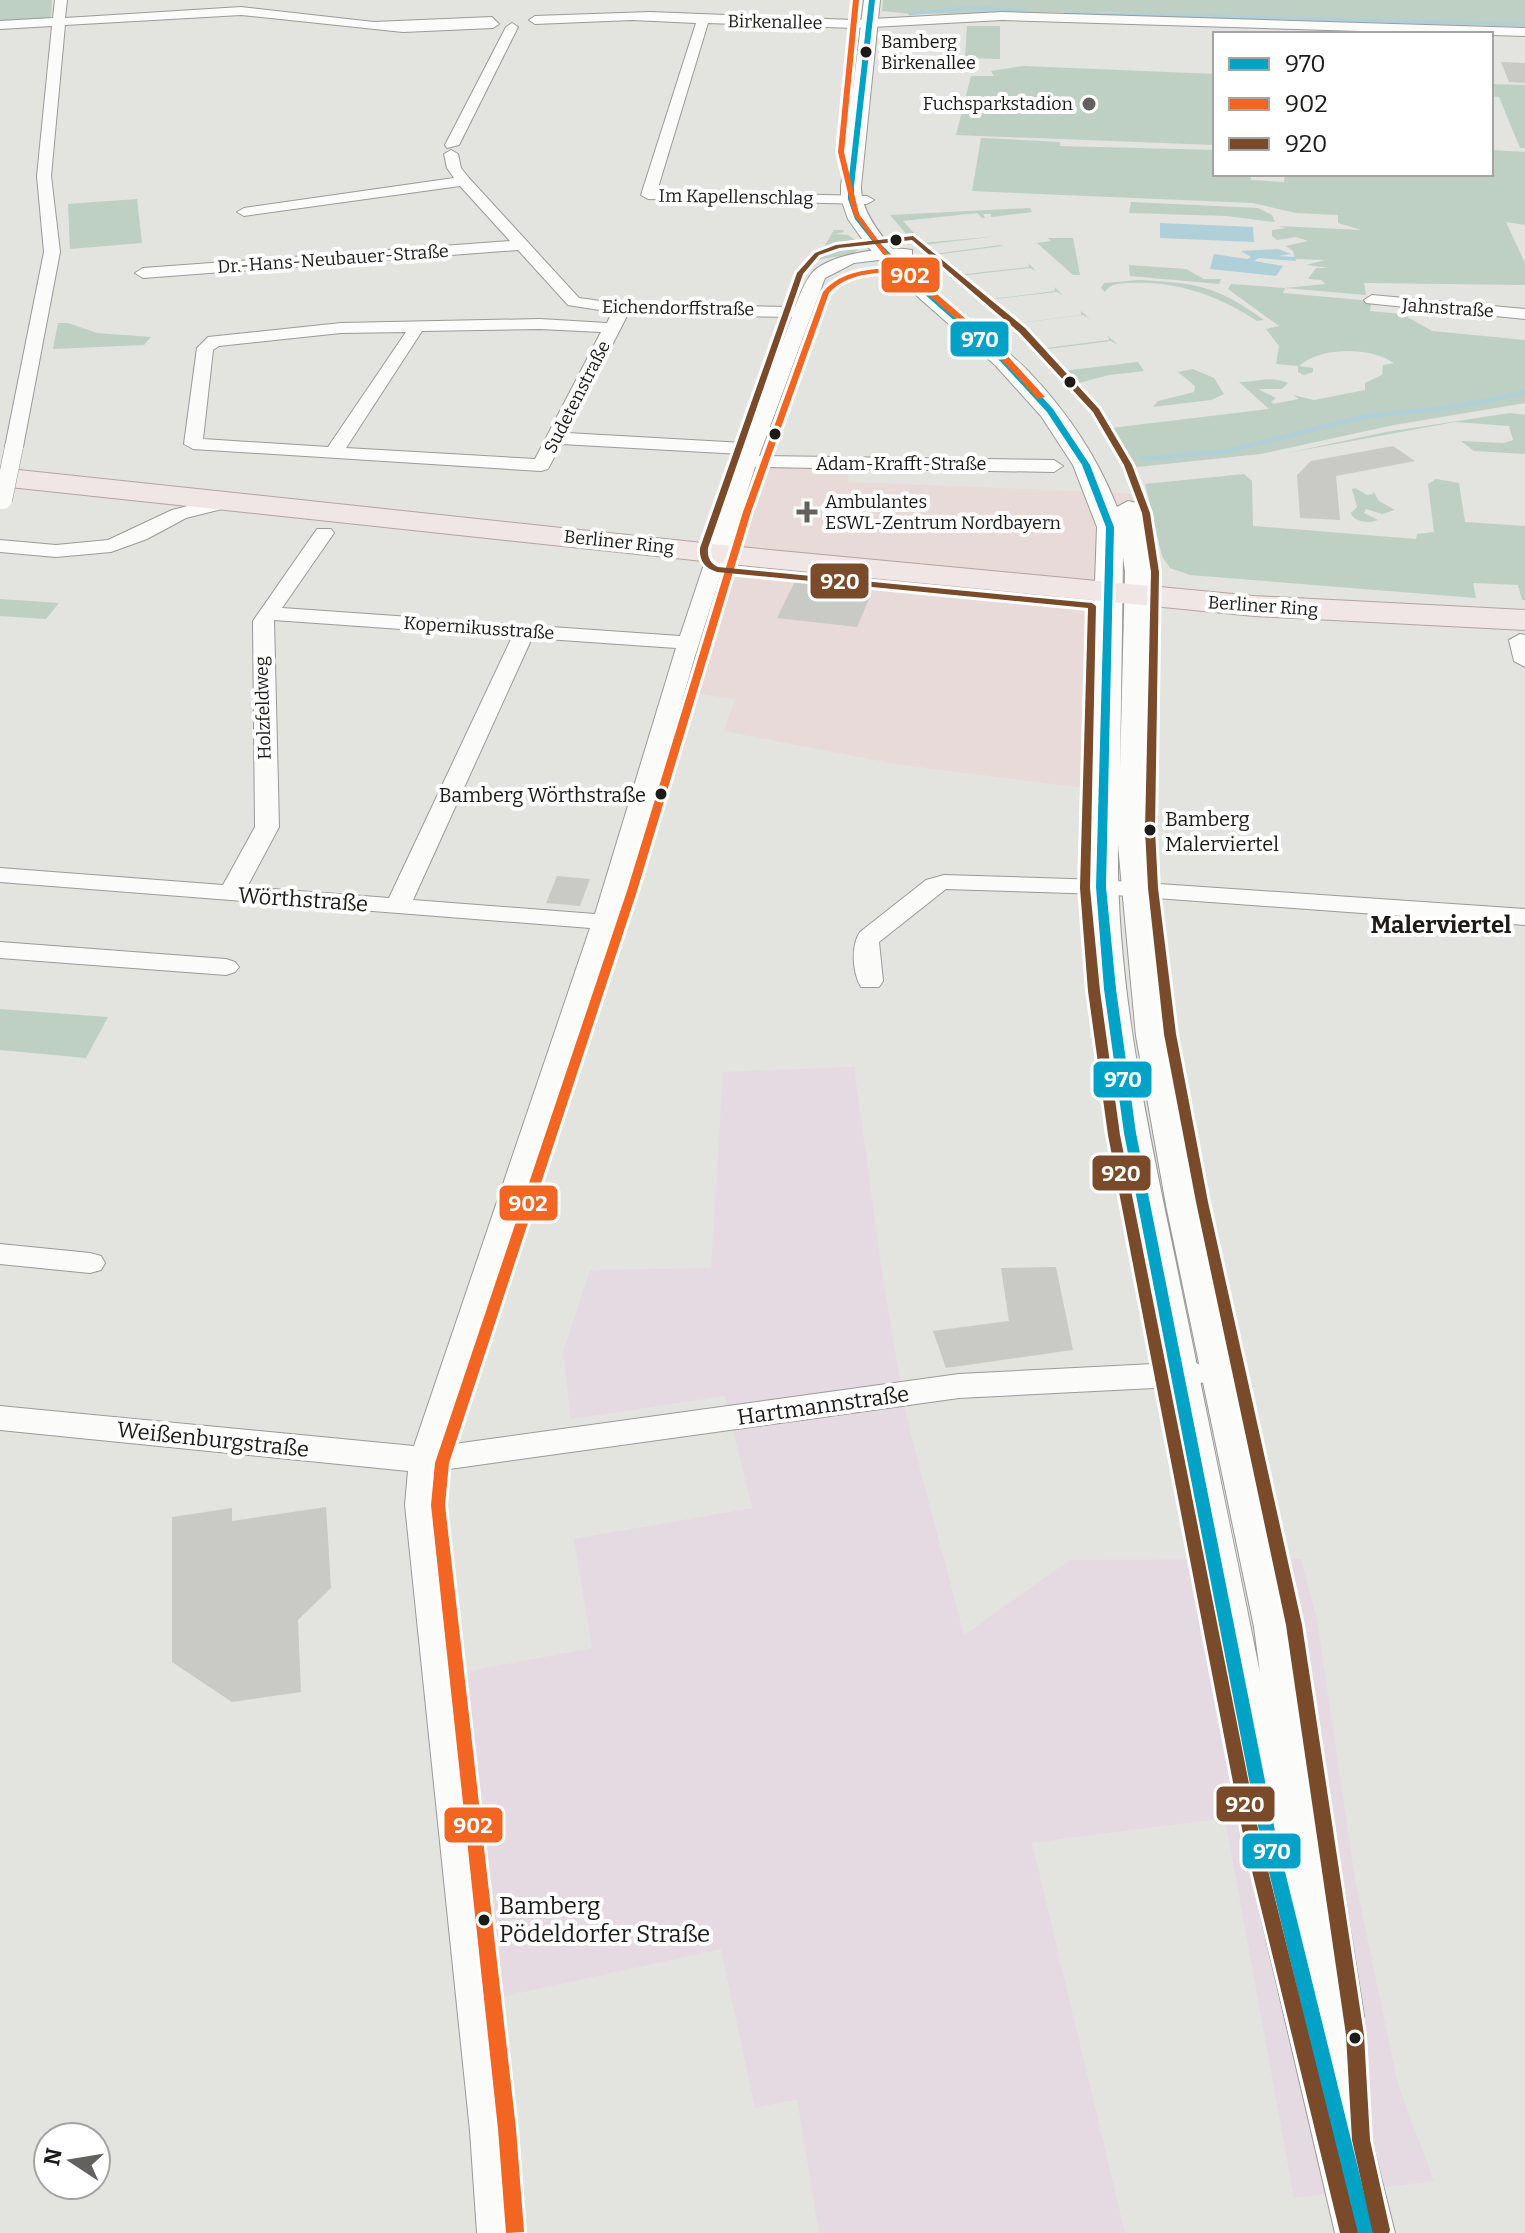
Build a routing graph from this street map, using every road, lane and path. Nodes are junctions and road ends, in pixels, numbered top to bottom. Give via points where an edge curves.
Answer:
1 (61, 0) edge
2 (872, 0) edge
3 (703, 19) junction
4 (535, 20) junction
5 (60, 21) junction
6 (871, 21) junction
7 (493, 22) junction
8 (0, 25) edge
9 (512, 27) junction
10 (1525, 32) edge
11 (464, 181) junction
12 (859, 200) junction
13 (244, 212) dead end
14 (522, 245) junction
15 (897, 254) junction
16 (143, 273) dead end
17 (1372, 300) dead end
18 (574, 302) junction
19 (622, 309) junction
20 (802, 312) junction
21 (1525, 314) edge
22 (551, 325) junction
23 (417, 327) junction
24 (612, 328) junction
25 (26, 397) junction
26 (4, 398) dead end
27 (555, 438) junction
28 (333, 453) junction
29 (751, 455) junction
30 (7, 458) edge
31 (1054, 466) dead end
32 (142, 490) junction
33 (1, 494) edge
34 (236, 500) junction
35 (153, 525) junction
36 (324, 533) dead end
37 (0, 546) edge
38 (721, 547) junction
39 (1124, 586) junction
40 (267, 613) junction
41 (525, 631) junction
42 (1524, 634) edge
43 (690, 643) junction
44 (0, 875) edge
45 (1101, 887) junction
46 (1137, 889) junction
47 (231, 893) junction
48 (398, 906) junction
49 (1525, 917) edge
50 (606, 922) junction
51 (0, 950) edge
52 (226, 967) dead end
53 (870, 981) dead end
54 (0, 1254) edge
55 (90, 1263) dead end
56 (1201, 1374) junction
57 (0, 1418) edge
58 (426, 1460) junction
59 (499, 2233) edge
60 (1365, 2233) edge

1 - 5 street
2 - 6 street
3 - 4 street, Birkenallee
3 - 6 street, Birkenallee
3 - 12 street, Im Kapellenschlag via 648,195
4 - 7 street via 515,15
4 - 9 street
5 - 7 street via 241,11 374,26
5 - 8 street
5 - 25 street via 44,176 52,252
6 - 10 street, Birkenallee via 1030,16
6 - 12 street via 857,152
7 - 9 street
9 - 11 street, Eichendorffstraße via 451,150 454,168
11 - 13 street
11 - 14 street, Eichendorffstraße
12 - 15 street
14 - 16 street, Dr.-Hans-Neubauer-Straße
14 - 18 street, Eichendorffstraße
15 - 20 street via 826,267
15 - 39 street via 1084,422 1114,472 1131,517
17 - 21 street, Jahnstraße
18 - 19 street, Eichendorffstraße
18 - 22 street
19 - 20 street, Eichendorffstraße
19 - 24 street, Sudetenstraße
20 - 29 street
22 - 23 street
22 - 24 street
23 - 28 street
23 - 28 street via 321,329 221,340 205,348 193,444
24 - 27 street, Sudetenstraße
25 - 26 street
25 - 30 street
27 - 28 street, Sudetenstraße via 541,465
27 - 29 street, Adam-Krafft-Straße
29 - 31 street, Adam-Krafft-Straße
29 - 38 street
30 - 33 street, bridge
30 - 38 main road, Berliner Ring
32 - 33 main road, Berliner Ring
32 - 34 main road, Berliner Ring
32 - 35 street via 157,511
34 - 35 street
34 - 38 main road, Berliner Ring
35 - 37 street via 111,546 86,550
36 - 40 street, Holzfeldweg
38 - 39 main road, Berliner Ring
38 - 43 street
39 - 42 main road, Berliner Ring
39 - 45 street
39 - 46 street
40 - 41 street, Kopernikusstraße
40 - 47 street, Holzfeldweg via 261,631 267,827
41 - 43 street, Kopernikusstraße
41 - 48 street
43 - 50 street
44 - 47 street, Wörthstraße
45 - 46 street
45 - 53 street via 935,885 869,937
45 - 56 street via 1130,1133
46 - 49 street
46 - 56 street via 1162,1086 1186,1205
47 - 48 street, Wörthstraße
48 - 50 street, Wörthstraße
50 - 58 street
51 - 52 street
54 - 55 street
56 - 58 street, Hartmannstraße via 959,1386
56 - 60 street via 1278,1627 1339,2037 1345,2142
57 - 58 street, Weißenburgstraße
58 - 59 street via 422,1505

